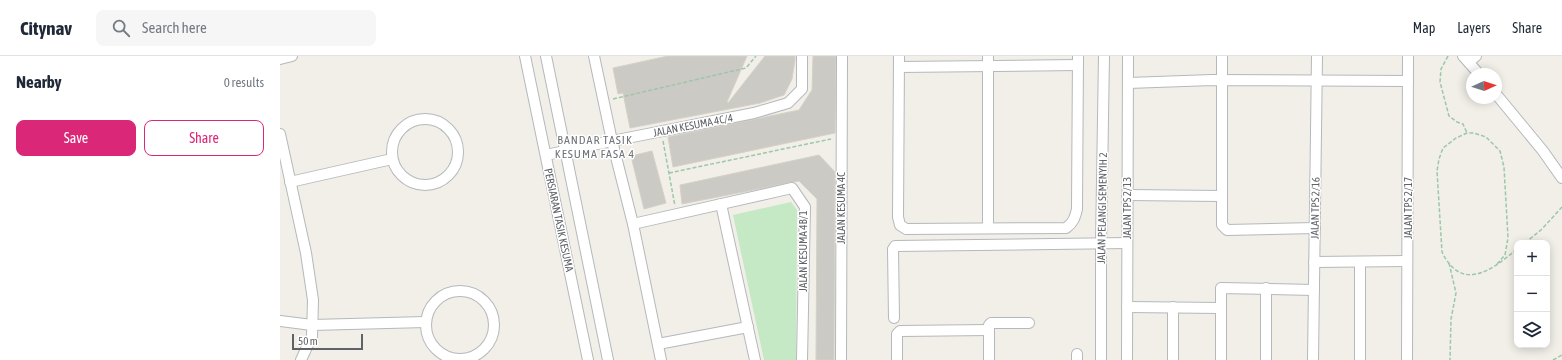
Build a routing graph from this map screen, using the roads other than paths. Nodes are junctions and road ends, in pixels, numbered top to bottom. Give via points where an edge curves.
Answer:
1 (292, 56) edge
2 (525, 56) edge
3 (546, 56) edge
4 (595, 56) edge
5 (802, 56) edge
6 (842, 56) edge
7 (899, 56) edge
8 (1104, 56) edge
9 (1128, 56) edge
10 (1222, 56) edge
11 (1317, 56) edge
12 (1408, 56) edge
13 (1469, 58) edge
14 (280, 59) edge
15 (988, 61) edge
16 (1078, 61) edge
17 (899, 67) junction
18 (1475, 68) edge
19 (1222, 80) junction
20 (1316, 80) junction
21 (1408, 80) junction
22 (1128, 83) junction
23 (1502, 101) edge
24 (280, 134) edge
25 (612, 140) junction
26 (566, 151) junction
27 (546, 155) junction
28 (392, 159) junction
29 (1562, 178) edge
30 (290, 182) junction
31 (1127, 195) junction
32 (1221, 196) junction
33 (721, 204) junction
34 (633, 224) junction
35 (988, 228) junction
36 (1315, 228) junction
37 (1127, 243) junction
38 (1101, 244) junction
39 (1407, 261) junction
40 (1314, 262) junction
41 (1360, 262) junction
42 (1266, 288) junction
43 (1314, 290) junction
44 (1127, 307) junction
45 (1173, 307) junction
46 (1221, 308) junction
47 (894, 318) dead end
48 (280, 321) edge
49 (426, 322) junction
50 (1029, 323) dead end
51 (312, 325) junction
52 (748, 327) junction
53 (989, 330) junction
54 (658, 344) junction
55 (301, 360) edge
56 (588, 360) edge
57 (608, 360) edge
58 (661, 360) edge
59 (755, 360) edge
60 (802, 360) edge
61 (841, 360) edge
62 (897, 360) edge
63 (989, 360) edge
64 (1101, 360) edge
65 (1127, 360) edge
66 (1173, 360) edge
67 (1221, 360) edge
68 (1266, 360) edge
69 (1313, 360) edge
70 (1360, 360) edge
71 (1407, 360) edge

1 - 14 street
2 - 27 street, PERSIARAN TASIK KESUMA
3 - 26 street, PERSIARAN TASIK KESUMA
4 - 25 street
5 - 25 street, JALAN KESUMA 4C/4 via 802,89 788,103 754,113
6 - 61 street, JALAN KESUMA 4C
7 - 17 street
8 - 38 street, JALAN PELANGI SEMENYIH 2
9 - 22 street, JALAN TPS 2/13
10 - 19 street
11 - 20 street, JALAN TPS 2/16
12 - 21 street, JALAN TPS 2/17
13 - 18 street
15 - 16 street
15 - 17 street
15 - 35 street
16 - 35 street via 1076,217 1066,228
17 - 35 street via 900,224 906,229
19 - 20 street
19 - 22 street
19 - 32 street
20 - 21 street
20 - 36 street, JALAN TPS 2/16
21 - 39 street, JALAN TPS 2/17
22 - 31 street, JALAN TPS 2/13
23 - 29 street
24 - 30 street
25 - 26 street, JALAN KESUMA 4C/4
25 - 34 street
26 - 27 street, JALAN KESUMA 4C/4
26 - 57 street, PERSIARAN TASIK KESUMA
27 - 56 street, PERSIARAN TASIK KESUMA
28 - 28 street via 394,138 408,123 418,119 428,119 447,127 457,146 454,168 437,183 414,184 404,178
28 - 30 street
30 - 51 street via 306,253 312,300
31 - 32 street
31 - 37 street, JALAN TPS 2/13
32 - 36 street via 1222,225 1227,230
33 - 34 street, JALAN KESUMA 4B/1
33 - 52 street
33 - 60 street, JALAN KESUMA 4B/1 via 792,188 805,207
34 - 54 street
36 - 40 street, JALAN TPS 2/16
37 - 38 street
37 - 44 street, JALAN TPS 2/13
38 - 47 street via 895,246
38 - 64 street, JALAN PELANGI SEMENYIH 2
39 - 41 street
39 - 71 street, JALAN TPS 2/17
40 - 41 street
40 - 43 street, JALAN TPS 2/16
41 - 70 street
42 - 43 street
42 - 46 street via 1221,288
42 - 68 street
43 - 69 street, JALAN TPS 2/16
44 - 45 street
44 - 65 street, JALAN TPS 2/13
45 - 46 street
45 - 66 street
46 - 67 street
48 - 51 street
49 - 49 street via 429,310 436,301 446,294 457,291 479,296 488,305 494,326 487,347 479,354 458,359 447,357 431,343
49 - 51 street
50 - 53 street via 991,323
51 - 55 street via 312,336
52 - 54 street
52 - 59 street
53 - 62 street via 900,331 897,334
53 - 63 street
54 - 58 street

